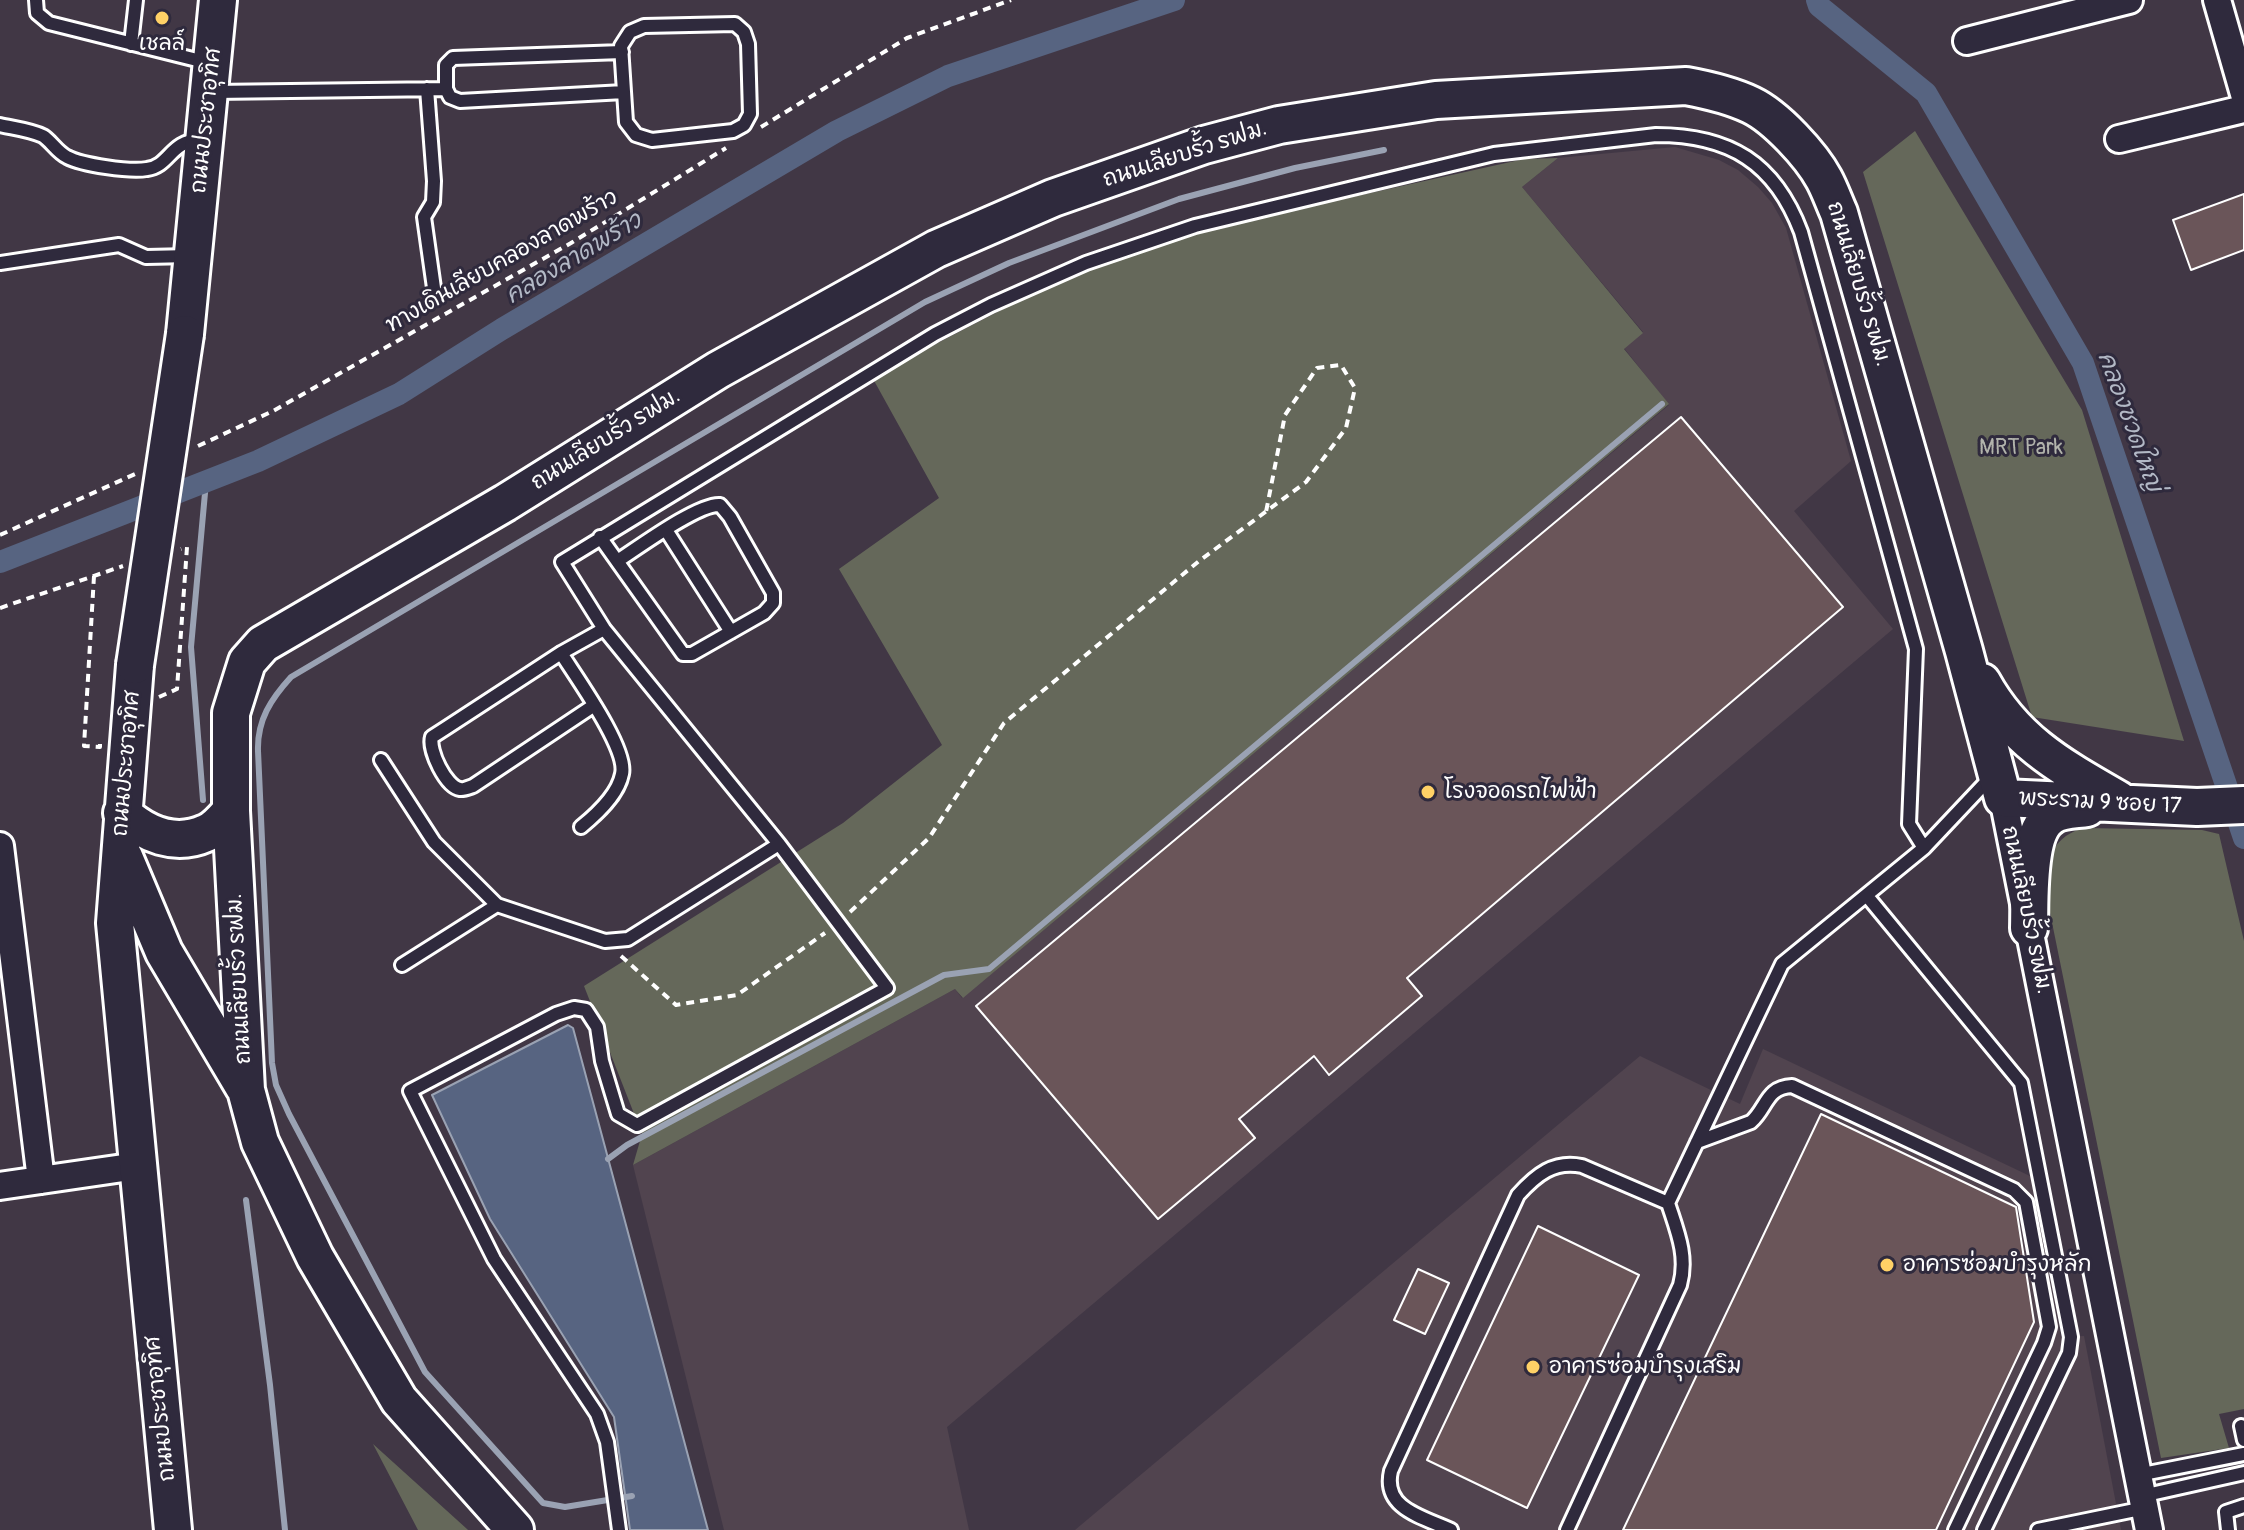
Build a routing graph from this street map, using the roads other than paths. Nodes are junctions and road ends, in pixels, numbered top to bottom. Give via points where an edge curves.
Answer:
1 (36, 0) edge
2 (136, 0) edge
3 (218, 0) edge
4 (2129, 0) edge
5 (2217, 0) edge
6 (1967, 41) dead end
7 (131, 44) junction
8 (622, 52) junction
9 (211, 78) junction
10 (2242, 78) edge
11 (427, 89) junction
12 (446, 89) junction
13 (624, 92) junction
14 (2244, 109) edge
15 (0, 125) edge
16 (2119, 139) dead end
17 (205, 140) junction
18 (193, 256) junction
19 (0, 263) edge
20 (434, 288) dead end
21 (666, 530) junction
22 (600, 537) junction
23 (619, 560) junction
24 (604, 629) junction
25 (731, 632) junction
26 (1964, 651) junction
27 (561, 653) junction
28 (593, 706) junction
29 (381, 760) dead end
30 (2000, 785) junction
31 (2124, 803) junction
32 (2244, 805) edge
33 (231, 811) junction
34 (581, 827) dead end
35 (121, 830) junction
36 (779, 844) junction
37 (0, 846) edge
38 (1924, 848) junction
39 (2, 878) edge
40 (1867, 896) junction
41 (497, 905) junction
42 (2029, 928) junction
43 (402, 965) dead end
44 (246, 1090) junction
45 (1697, 1142) junction
46 (137, 1166) junction
47 (41, 1180) junction
48 (0, 1186) edge
49 (1668, 1203) junction
50 (2241, 1426) dead end
51 (2244, 1440) edge
52 (2244, 1454) edge
53 (2244, 1473) edge
54 (2143, 1502) edge
55 (2244, 1506) edge
56 (173, 1530) edge
57 (515, 1530) edge
58 (619, 1530) edge
59 (1451, 1530) edge
60 (1567, 1530) edge
61 (1955, 1530) edge
62 (1984, 1530) edge
63 (2038, 1530) edge
64 (2228, 1530) edge

1 - 7 lane via 37,13 49,23
2 - 7 lane
3 - 9 street, ถนนประชาอุทิศ
4 - 6 street
5 - 10 street
7 - 9 lane
8 - 12 lane via 453,58 446,63
8 - 13 lane
8 - 13 lane via 625,38 636,28 735,24 748,44 750,114 733,131 644,139 626,122
9 - 11 lane
9 - 17 street, ถนนประชาอุทิศ
11 - 12 lane
11 - 20 lane via 434,181 433,202 424,217
12 - 13 lane via 460,101
14 - 16 street
15 - 17 lane via 42,136 67,157 128,171 152,169 176,148
17 - 18 street, ถนนประชาอุทิศ
18 - 19 lane via 146,257 119,245
18 - 35 street, ถนนประชาอุทิศ, bridge via 135,665
21 - 23 lane
21 - 25 lane
21 - 25 lane via 713,504 730,517 773,593 764,613
22 - 23 lane
22 - 24 lane via 562,562
22 - 38 lane via 935,334 1086,263 1195,226 1494,154 1656,135 1707,139 1764,170 1791,206 1801,232 1916,649 1909,824
23 - 25 lane via 683,654
24 - 27 lane
24 - 36 lane
26 - 30 street, ถนนเลียบรั้ว รฟม.
26 - 31 street via 1994,704 2024,739
26 - 33 street, ถนนเลียบรั้ว รฟม. via 1839,213 1811,159 1754,106 1686,86 1436,100 1279,125 1204,145 1053,198 936,249 718,370 505,503 263,644 247,662 231,713
27 - 28 lane
27 - 28 lane via 432,737 437,764 463,790
28 - 34 lane via 617,744 624,770 602,810
29 - 41 lane via 434,842
30 - 31 street, พระราม 9 ซอย 17
30 - 38 lane
30 - 42 street, ถนนเลียบรั้ว รฟม.
31 - 32 street, พระราม 9 ซอย 17
31 - 42 street via 2059,811 2047,818 2033,850
33 - 35 street via 206,833 176,839
33 - 44 street, ถนนเลียบรั้ว รฟม.
35 - 44 street via 164,952
35 - 46 street, ถนนประชาอุทิศ via 115,923
36 - 41 lane via 628,939 605,941
36 - 58 lane via 887,988 637,1125 618,1114 597,1027 586,1010 574,1008 410,1091 494,1259 597,1414 607,1442
37 - 39 street
38 - 40 lane
39 - 47 street
40 - 45 lane via 1782,964
40 - 62 lane via 2021,1083 2071,1337 2069,1353
41 - 43 lane
42 - 54 street, ถนนเลียบรั้ว รฟม.
44 - 57 street, ถนนเลียบรั้ว รฟม. via 260,1142 315,1257 399,1400
45 - 49 lane
45 - 61 lane via 1751,1122 1771,1093 1792,1086 2014,1190 2026,1202 2049,1327
46 - 47 street
46 - 56 street, ถนนประชาอุทิศ
47 - 48 street
49 - 59 lane via 1569,1164 1545,1171 1518,1195 1388,1482 1395,1502
49 - 60 lane via 1683,1251 1680,1285
50 - 51 lane
52 - 54 lane
53 - 54 lane
54 - 63 lane
55 - 64 lane via 2226,1512

